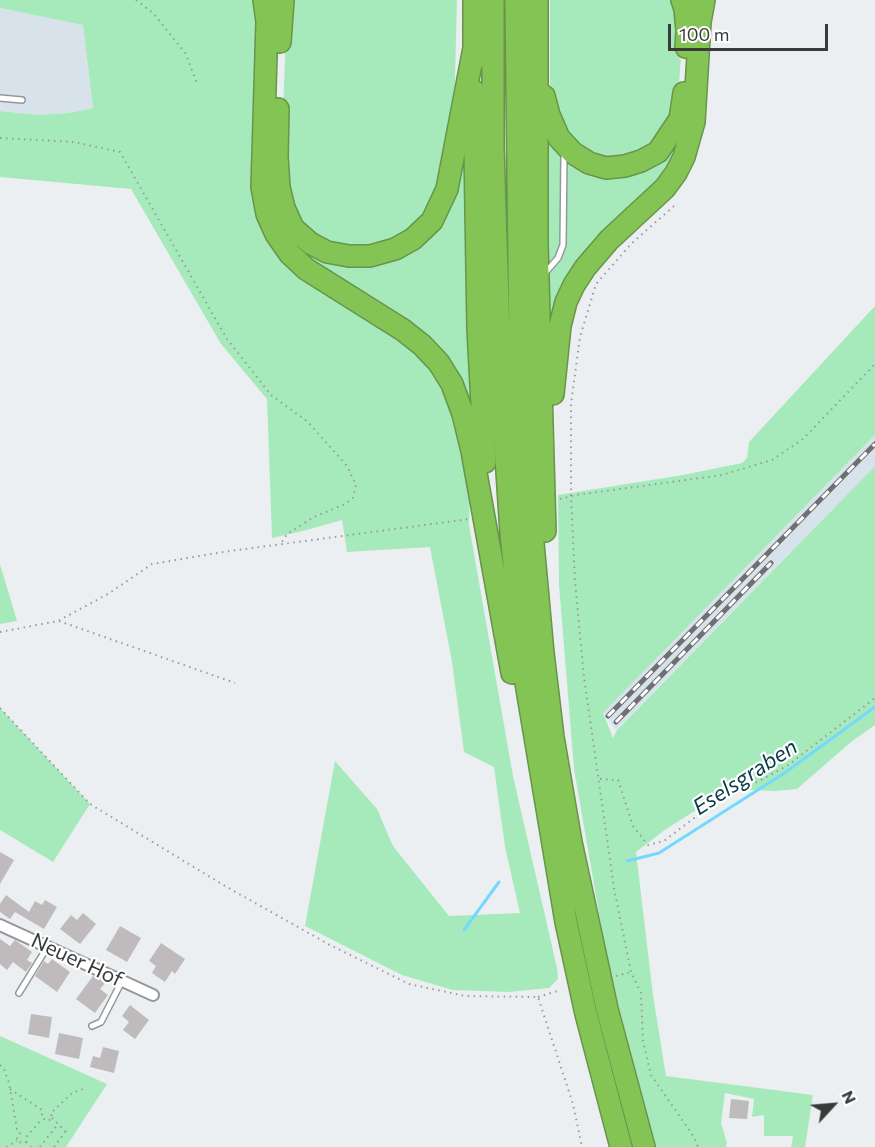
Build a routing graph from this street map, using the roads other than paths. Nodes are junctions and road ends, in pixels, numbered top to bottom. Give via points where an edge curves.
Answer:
1 (264, 0) edge
2 (283, 0) edge
3 (474, 0) edge
4 (493, 0) edge
5 (516, 0) edge
6 (537, 0) edge
7 (682, 0) edge
8 (704, 0) edge
9 (474, 48) junction
10 (537, 48) junction
11 (0, 98) edge
12 (22, 100) dead end
13 (564, 143) junction
14 (538, 281) junction
15 (551, 496) junction
16 (492, 555) junction
17 (562, 845) junction
18 (0, 925) edge
19 (48, 946) junction
20 (122, 981) junction
21 (19, 993) dead end
22 (153, 995) dead end
23 (92, 1026) dead end
24 (621, 1147) edge
25 (644, 1147) edge

1 - 16 highway via 267,21 262,187 267,214 290,254 306,269 403,330 440,363 463,414
2 - 9 highway via 276,156 279,187 293,228 327,252 370,256 395,249 432,221 447,189
3 - 9 highway
4 - 17 highway via 500,365 511,533 526,683
5 - 17 highway via 518,275 525,455
6 - 10 highway
7 - 13 highway via 687,30 684,101 680,119 658,152 625,166 606,168 589,163
8 - 15 highway via 694,122 684,157 665,188 585,268 566,302 555,368
9 - 16 highway via 478,329
10 - 13 highway via 543,94
10 - 14 highway
11 - 12 lane
13 - 14 lane via 563,244 558,258
14 - 15 highway
15 - 17 highway via 549,605 569,789
16 - 17 highway via 525,753
17 - 24 highway via 566,922
17 - 25 highway
18 - 19 street, Neuer Hof
19 - 20 street, Neuer Hof
19 - 21 lane
20 - 22 street, Neuer Hof
20 - 23 lane via 101,1022

